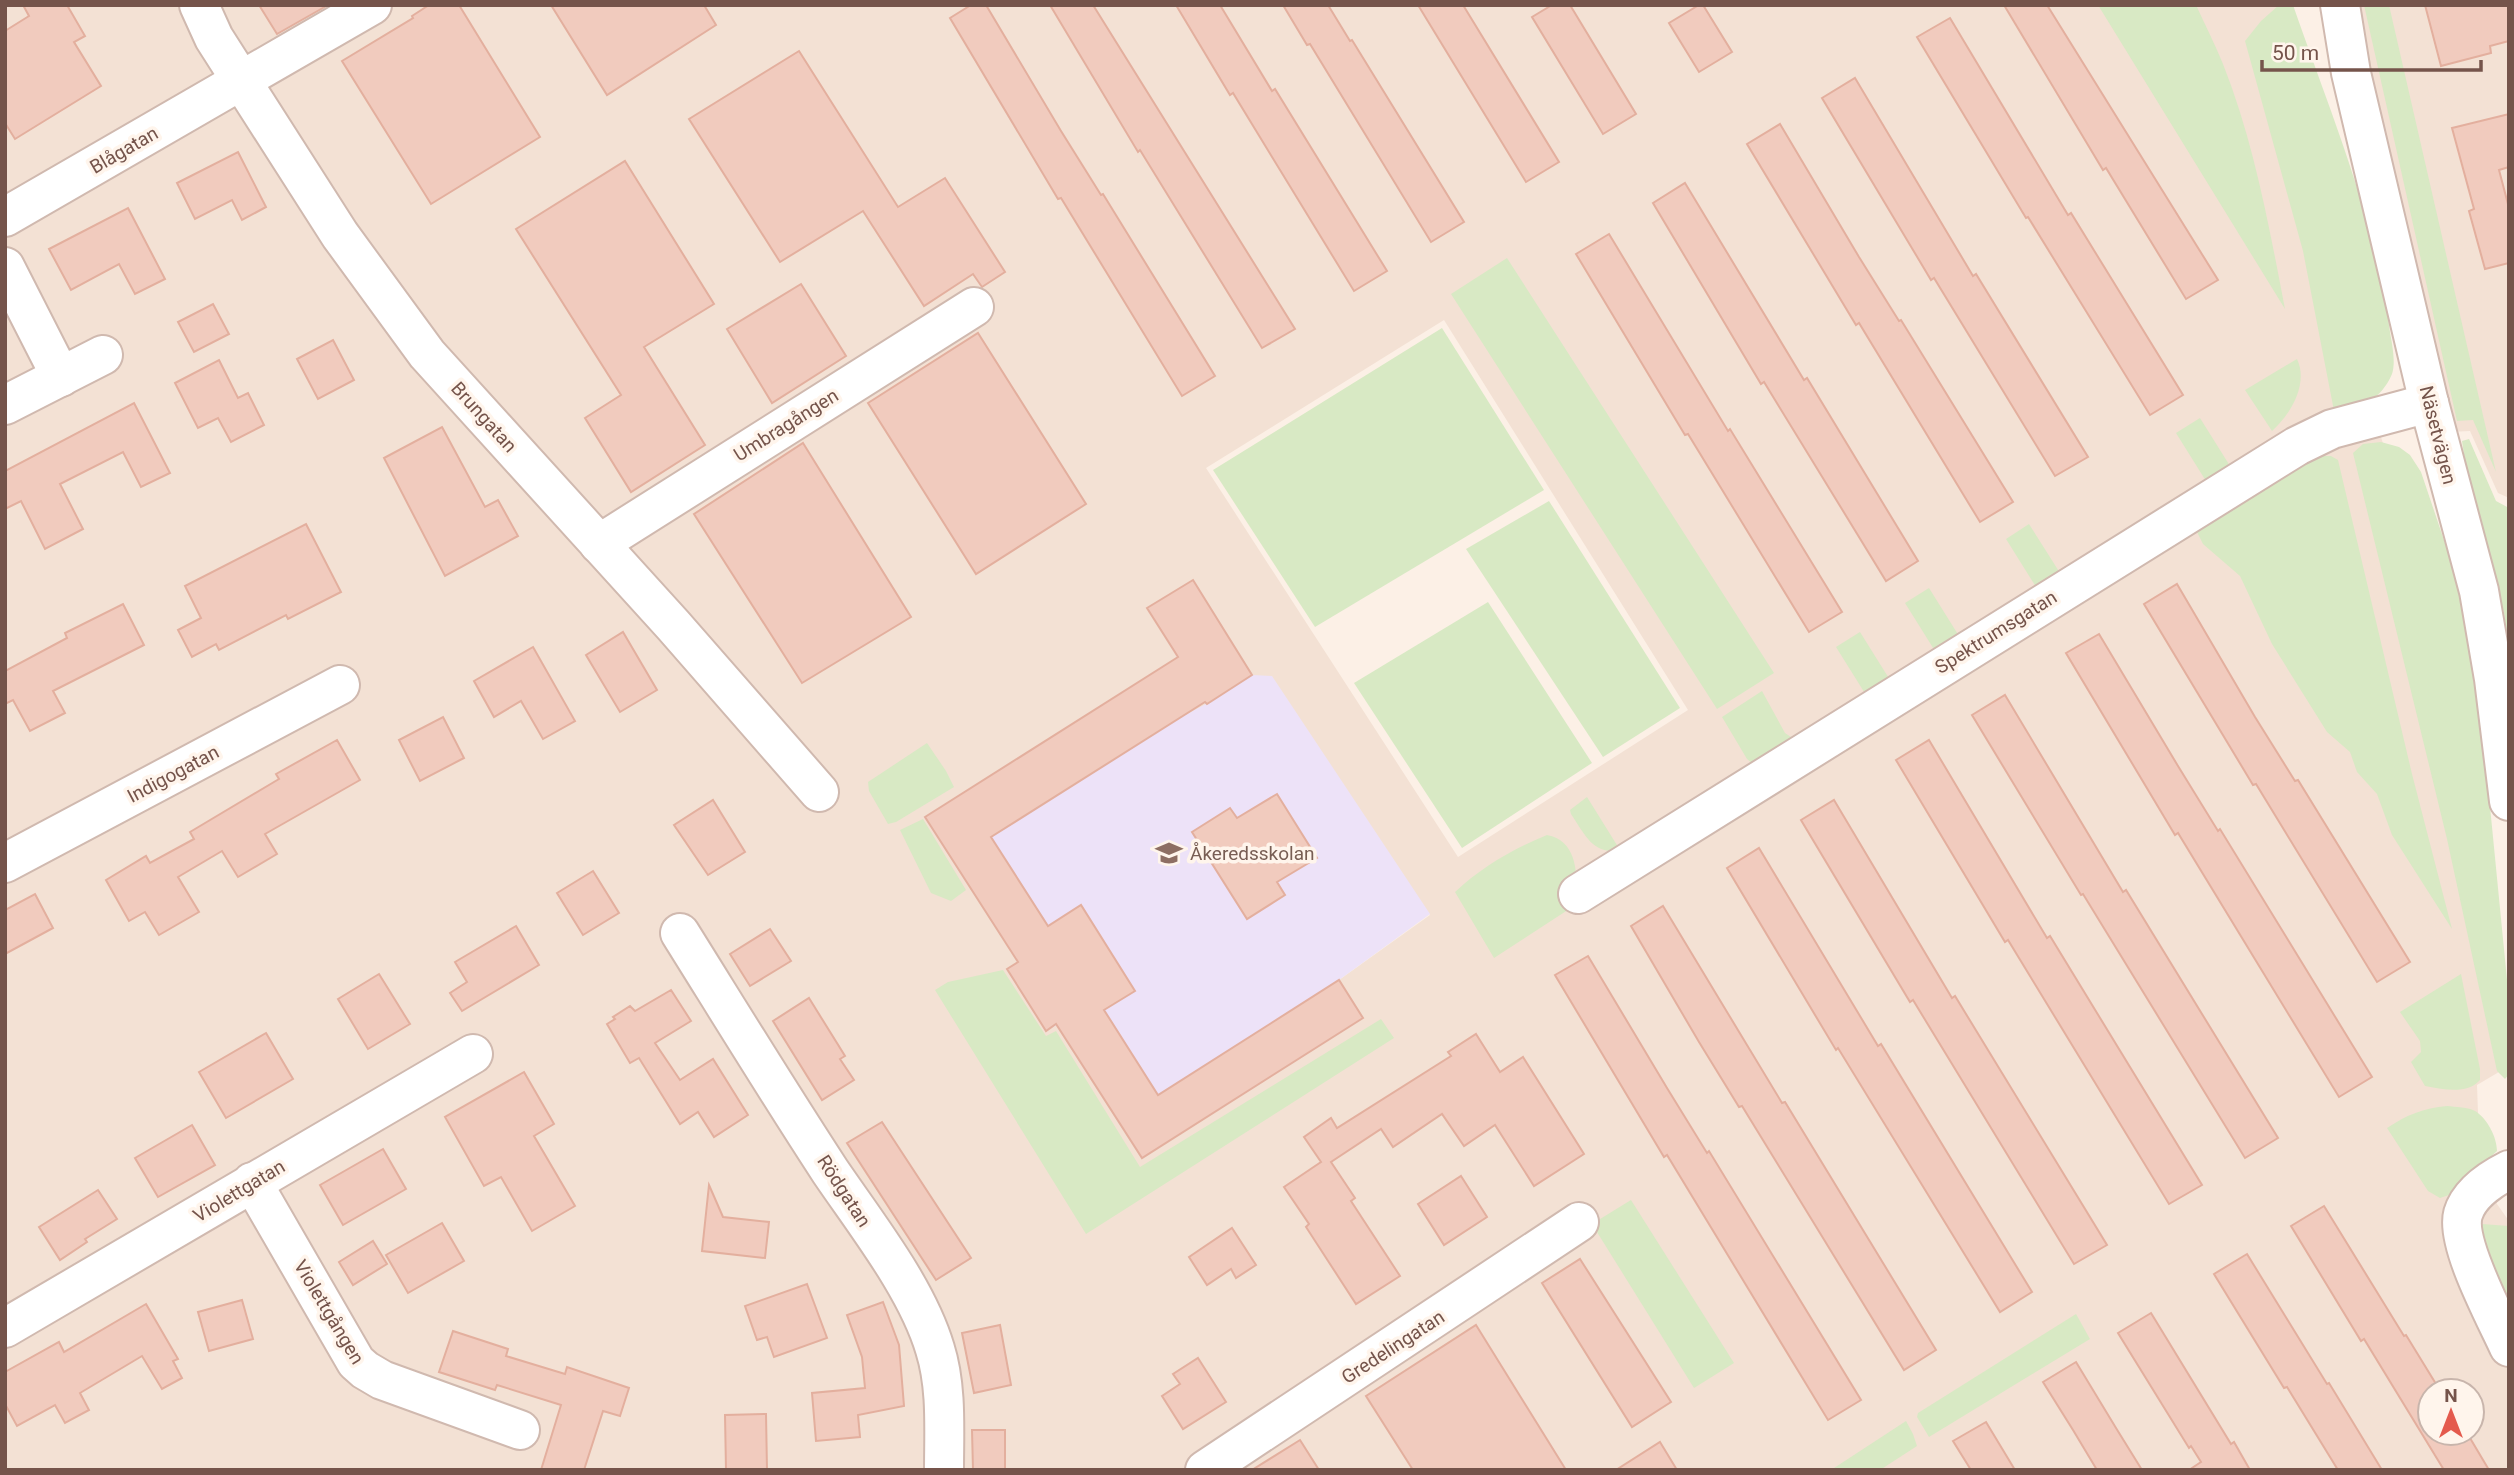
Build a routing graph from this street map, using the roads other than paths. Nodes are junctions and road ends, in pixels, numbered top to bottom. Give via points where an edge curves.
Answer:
1 (199, 5) edge
2 (372, 5) edge
3 (2324, 5) edge
4 (2340, 5) edge
5 (2351, 73) junction
6 (242, 81) junction
7 (5, 217) edge
8 (5, 267) edge
9 (974, 307) dead end
10 (103, 355) dead end
11 (61, 377) junction
12 (2429, 403) junction
13 (5, 405) edge
14 (599, 544) junction
15 (340, 685) dead end
16 (819, 792) dead end
17 (2509, 801) edge
18 (5, 863) edge
19 (1578, 894) dead end
20 (680, 933) dead end
21 (473, 1054) dead end
22 (2509, 1170) edge
23 (252, 1182) junction
24 (1579, 1222) dead end
25 (5, 1328) edge
26 (2509, 1347) edge
27 (520, 1430) dead end
28 (944, 1470) edge
29 (1205, 1470) edge

1 - 6 street, Brungatan
2 - 6 street, Blågatan
3 - 5 street, Näsetvägen
4 - 5 street, Näsetvägen
5 - 12 street, Näsetvägen
6 - 7 street, Blågatan
6 - 14 street, Brungatan via 340,235 427,354
8 - 11 street
9 - 14 street, Umbragången
10 - 11 street
11 - 13 street
12 - 17 street, Näsetvägen via 2479,591
12 - 19 street, Spektrumsgatan via 2332,429 2297,446
14 - 16 street, Brungatan
15 - 18 street, Indigogatan
20 - 28 street, Rödgatan via 925,1320 942,1380
21 - 23 street, Violettgatan
22 - 26 street via 2477,1192 2463,1214 2462,1238
23 - 25 street, Violettgatan
23 - 27 street, Violettgången via 356,1362 382,1380
24 - 29 street, Gredelingatan

